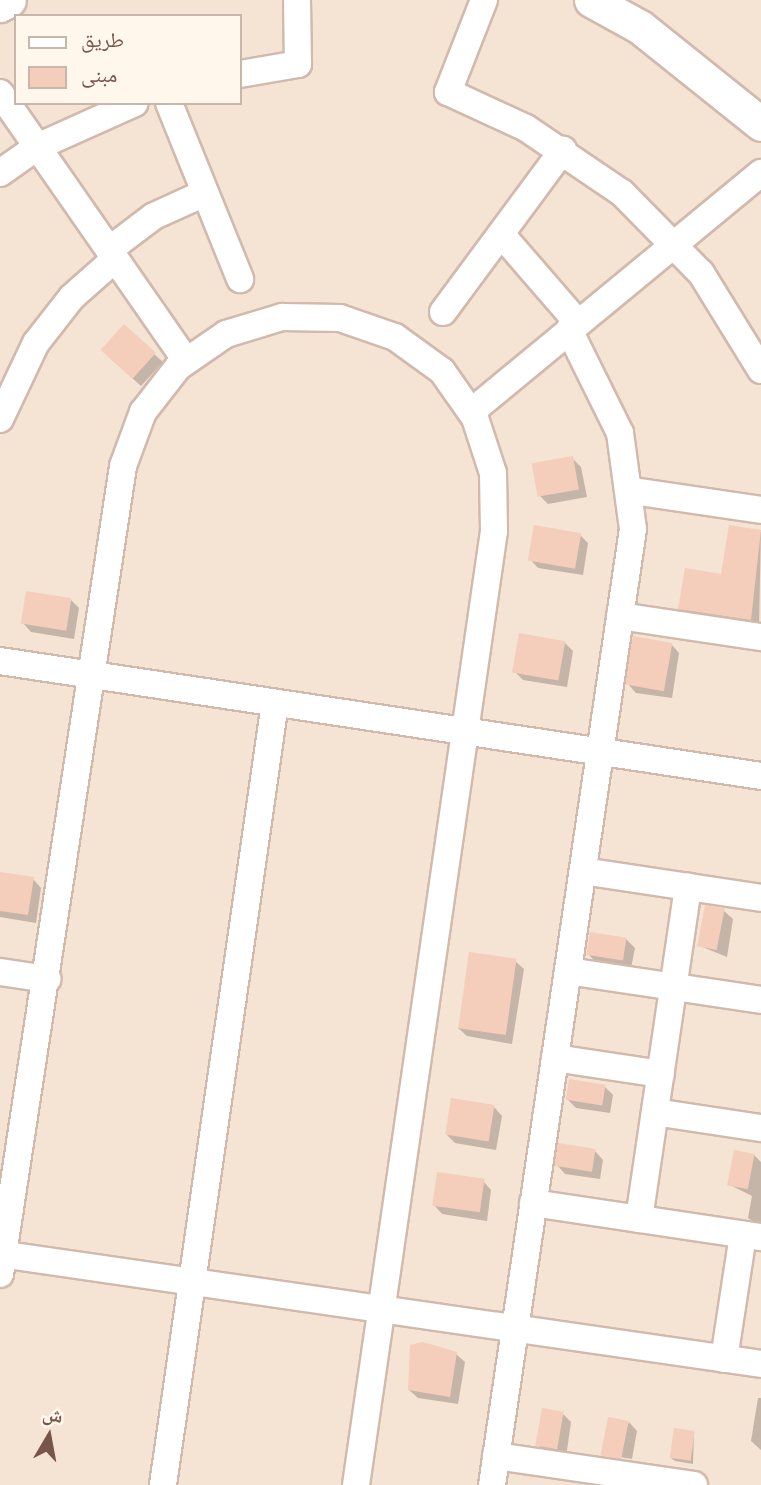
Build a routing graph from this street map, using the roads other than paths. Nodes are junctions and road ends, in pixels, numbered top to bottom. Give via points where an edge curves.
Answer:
1 (9, 0) edge
2 (297, 0) edge
3 (484, 0) edge
4 (590, 0) edge
5 (0, 5) edge
6 (242, 74) edge
7 (0, 93) edge
8 (131, 105) edge
9 (170, 105) edge
10 (761, 124) edge
11 (37, 147) junction
12 (563, 150) junction
13 (0, 173) edge
14 (761, 173) edge
15 (205, 193) junction
16 (501, 234) junction
17 (675, 244) junction
18 (112, 254) junction
19 (240, 279) dead end
20 (443, 312) dead end
21 (574, 327) junction
22 (186, 361) junction
23 (761, 370) edge
24 (3, 403) edge
25 (471, 412) junction
26 (633, 491) junction
27 (761, 510) edge
28 (621, 616) junction
29 (761, 637) edge
30 (0, 661) edge
31 (96, 675) junction
32 (275, 702) junction
33 (466, 731) junction
34 (600, 752) junction
35 (761, 776) edge
36 (583, 872) junction
37 (688, 887) junction
38 (761, 898) edge
39 (568, 971) junction
40 (0, 972) edge
41 (47, 979) junction
42 (674, 987) junction
43 (761, 1000) edge
44 (555, 1058) junction
45 (661, 1074) junction
46 (655, 1112) junction
47 (761, 1128) edge
48 (533, 1203) junction
49 (639, 1219) junction
50 (752, 1236) edge
51 (1, 1261) edge
52 (192, 1282) junction
53 (382, 1309) junction
54 (515, 1329) junction
55 (724, 1359) junction
56 (761, 1364) edge
57 (496, 1455) junction
58 (601, 1478) edge
59 (163, 1485) edge
60 (356, 1485) edge
61 (492, 1485) edge
62 (694, 1485) edge

1 - 5 street
2 - 6 street via 298,64
3 - 12 street via 448,92
4 - 10 street via 640,27
7 - 11 street
8 - 11 street
9 - 15 street
11 - 13 street
11 - 18 street
12 - 16 street
12 - 17 street
14 - 17 street
15 - 18 street via 154,216
15 - 19 street
16 - 20 street
16 - 21 street
17 - 21 street
17 - 23 street via 724,304
18 - 22 street
18 - 24 street via 53,319
21 - 25 street
21 - 26 street via 610,405
22 - 25 street via 226,334 282,317 340,318 395,337 442,371
22 - 31 street via 143,412 123,466
25 - 33 street via 493,473 494,531
26 - 27 street
26 - 28 street
28 - 29 street
28 - 34 street
30 - 31 street
31 - 32 street
31 - 41 street
32 - 33 street
32 - 52 street
33 - 34 street
33 - 53 street
34 - 35 street
34 - 36 street
36 - 37 street
36 - 39 street
37 - 38 street
37 - 42 street
39 - 42 street
39 - 44 street
40 - 41 street
41 - 51 street
42 - 43 street
42 - 45 street
44 - 45 street
44 - 48 street
45 - 46 street
46 - 47 street
46 - 49 street
48 - 49 street
48 - 54 street
49 - 50 street
50 - 55 street
51 - 52 street
52 - 53 street
52 - 59 street
53 - 54 street
53 - 60 street
54 - 55 street
54 - 57 street
55 - 56 street
57 - 58 street
57 - 61 street
58 - 62 street

